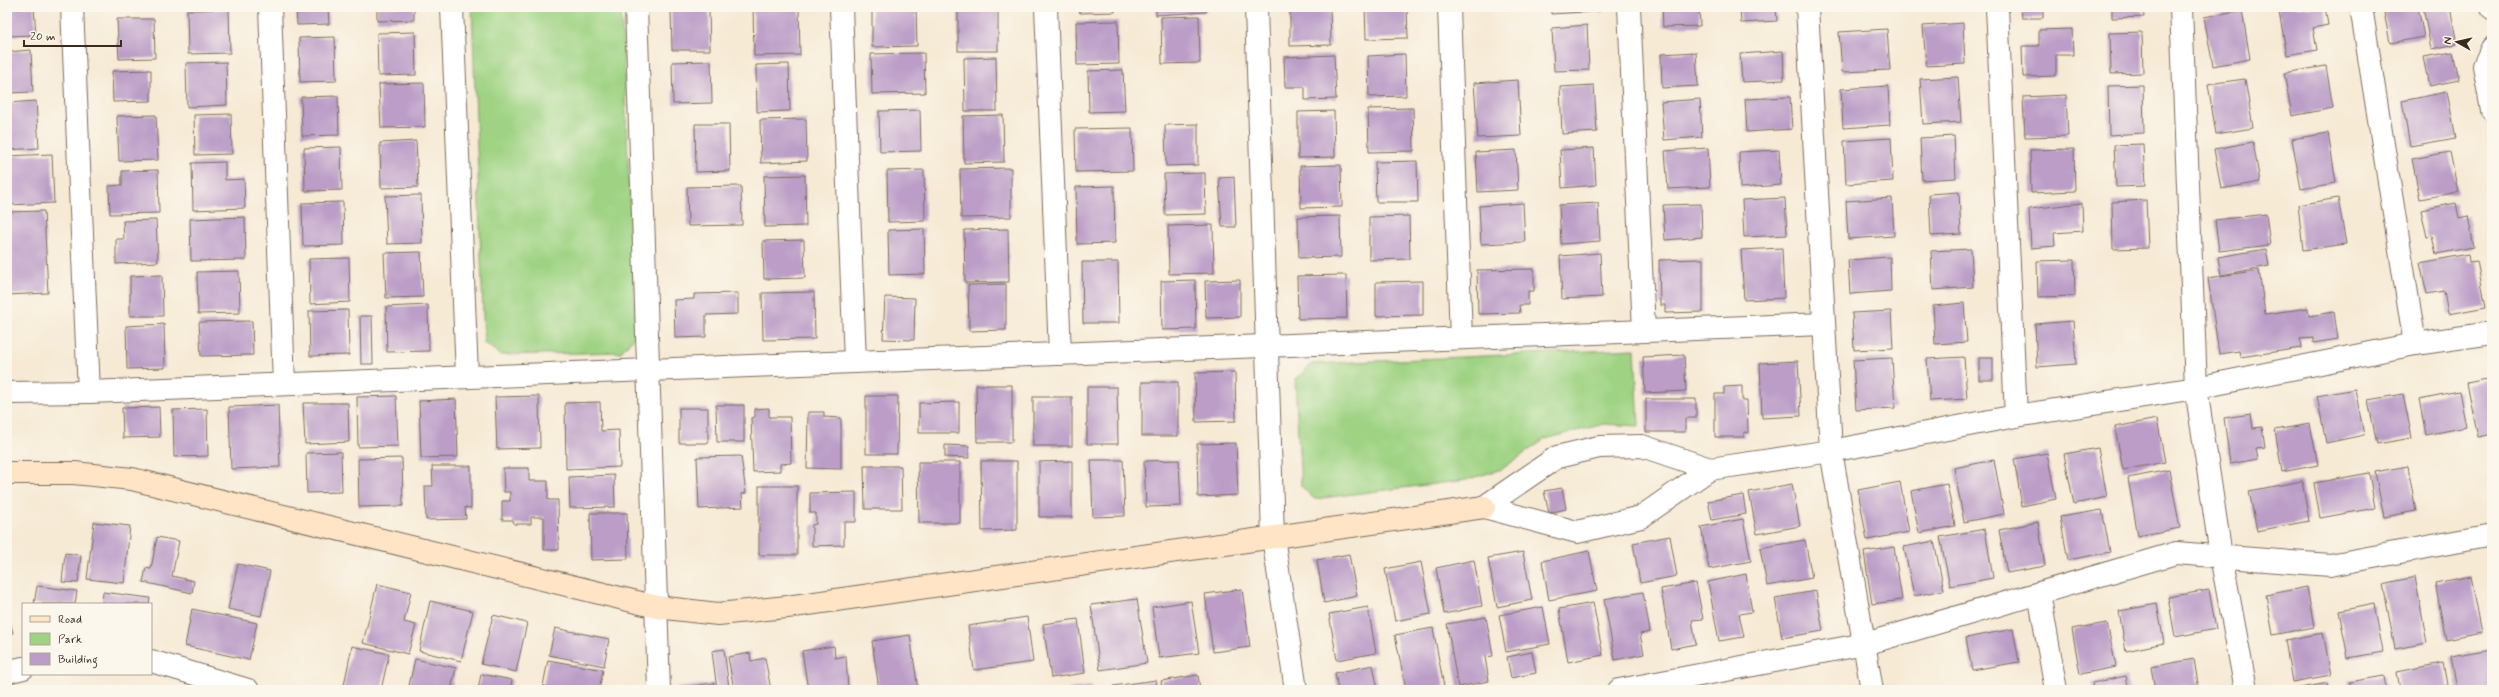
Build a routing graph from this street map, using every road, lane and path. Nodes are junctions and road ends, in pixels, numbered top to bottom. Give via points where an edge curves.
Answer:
1 (72, 7) edge
2 (270, 7) edge
3 (452, 7) edge
4 (636, 7) edge
5 (842, 7) edge
6 (1046, 7) edge
7 (1256, 7) edge
8 (1449, 7) edge
9 (1629, 7) edge
10 (1808, 7) edge
11 (1997, 7) edge
12 (2181, 7) edge
13 (2361, 7) edge
14 (2492, 48) edge
15 (2492, 110) edge
16 (1824, 324) junction
17 (1644, 331) junction
18 (2492, 334) edge
19 (1461, 338) junction
20 (2415, 344) junction
21 (1267, 347) junction
22 (1060, 354) junction
23 (855, 361) junction
24 (648, 369) junction
25 (467, 376) junction
26 (284, 384) junction
27 (2196, 388) junction
28 (89, 392) junction
29 (7, 393) edge
30 (2016, 416) junction
31 (1830, 451) junction
32 (1710, 469) junction
33 (7, 473) edge
34 (1484, 507) junction
35 (2492, 535) edge
36 (1273, 537) junction
37 (2221, 556) junction
38 (2039, 593) junction
39 (657, 607) junction
40 (1865, 644) junction
41 (152, 661) edge
42 (22, 668) edge
43 (7, 672) edge
44 (1682, 685) edge
45 (248, 690) edge
46 (659, 690) edge
47 (1296, 690) edge
48 (1620, 690) edge
49 (1872, 690) edge
50 (2056, 690) edge
51 (2246, 690) edge

1 - 28 street
2 - 26 street
3 - 25 street
4 - 24 street
5 - 23 street
6 - 22 street
7 - 21 street
8 - 19 street
9 - 17 street
10 - 16 street
11 - 30 street
12 - 27 street
13 - 20 street
14 - 15 street via 2484,66
16 - 17 street
16 - 31 street
17 - 19 street
18 - 20 street
19 - 21 street
20 - 27 street
21 - 22 street
21 - 36 street
22 - 23 street
23 - 24 street
24 - 25 street
24 - 39 street
25 - 26 street
26 - 28 street
27 - 30 street
27 - 37 street
28 - 29 street
30 - 31 street
31 - 32 street
31 - 40 street
32 - 34 street via 1641,517 1577,532
32 - 34 street via 1642,446 1599,447 1557,457
33 - 39 street via 74,473 132,479
34 - 36 street
35 - 37 street via 2330,566
36 - 39 street via 787,607 718,614
36 - 47 street
37 - 38 street via 2176,553
37 - 51 street
38 - 40 street
38 - 50 street
39 - 46 street
40 - 44 street
40 - 49 street
41 - 45 street
42 - 43 street
44 - 48 street

